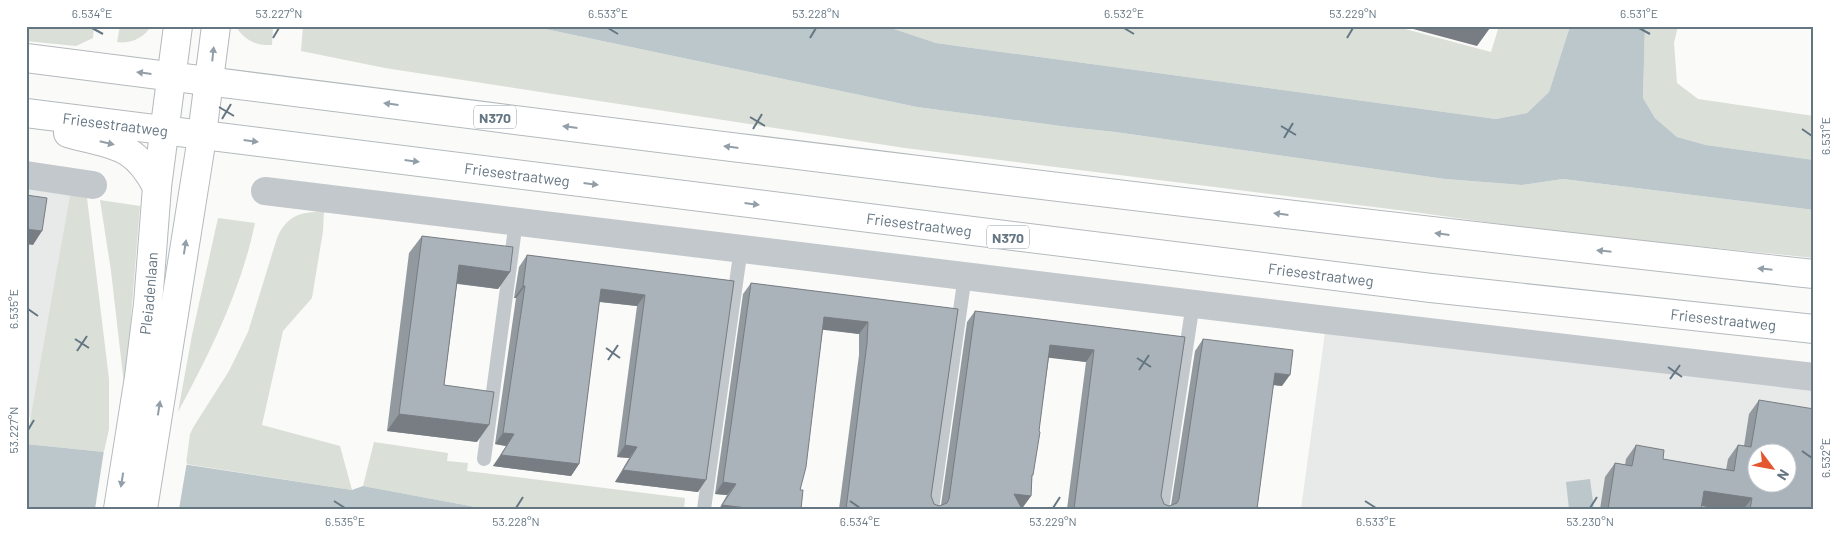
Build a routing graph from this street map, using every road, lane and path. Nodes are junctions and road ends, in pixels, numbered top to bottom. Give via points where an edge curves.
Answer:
1 (178, 26) edge
2 (216, 26) edge
3 (26, 58) edge
4 (172, 77) junction
5 (210, 82) junction
6 (26, 113) edge
7 (26, 121) edge
8 (165, 130) junction
9 (202, 135) junction
10 (26, 175) edge
11 (93, 185) dead end
12 (157, 187) junction
13 (265, 191) dead end
14 (516, 221) junction
15 (741, 248) junction
16 (1814, 274) edge
17 (966, 275) junction
18 (1193, 303) junction
19 (1814, 329) edge
20 (1814, 377) edge
21 (139, 454) junction
22 (484, 459) dead end
23 (118, 509) edge
24 (142, 509) edge
25 (704, 509) edge
26 (932, 509) edge
27 (1162, 509) edge

1 - 4 main road, Pleiadenlaan
5 -> 2 main road, Pleiadenlaan
4 -> 3 main road, N370
4 - 5 main road, N370
4 - 8 main road, Pleiadenlaan
5 - 9 main road, Pleiadenlaan
16 -> 5 main road, N370 via 1391,228
6 - 8 main road, Friesestraatweg / N370
7 -> 12 main road via 116,144 144,166
8 - 9 main road, Friesestraatweg / N370
8 - 12 main road, Pleiadenlaan
9 -> 19 main road, Friesestraatweg / N370 via 1431,288
21 -> 9 main road, Pleiadenlaan
10 - 11 street
12 - 21 main road, Pleiadenlaan via 139,377
13 - 14 street
14 - 15 street
14 - 22 lane
15 - 17 street
15 - 25 lane
17 - 18 street
17 - 26 lane
18 - 20 street
18 - 27 lane
21 -> 23 main road, Pleiadenlaan
21 - 24 main road, Pleiadenlaan

